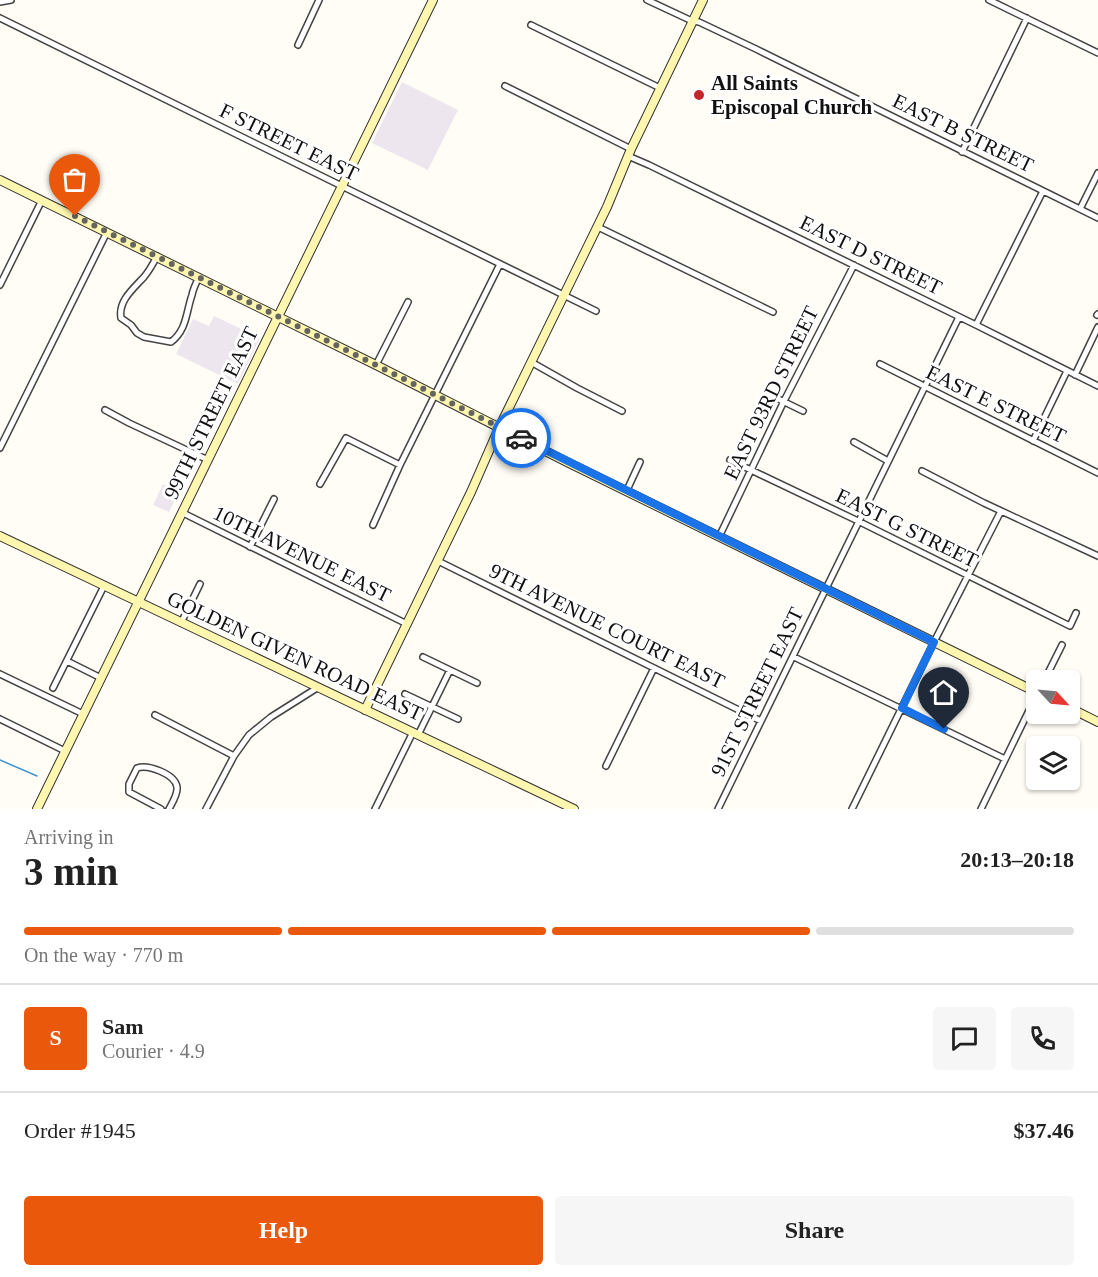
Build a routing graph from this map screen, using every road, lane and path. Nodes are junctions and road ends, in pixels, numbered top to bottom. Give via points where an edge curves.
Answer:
1 (11, 0) edge
2 (319, 0) edge
3 (433, 0) edge
4 (647, 0) edge
5 (703, 0) edge
6 (989, 0) edge
7 (0, 2) edge
8 (0, 18) edge
9 (1027, 18) junction
10 (692, 21) junction
11 (531, 25) dead end
12 (298, 45) dead end
13 (1098, 53) edge
14 (505, 86) dead end
15 (660, 88) junction
16 (962, 152) junction
17 (630, 153) junction
18 (1098, 173) edge
19 (0, 180) edge
20 (342, 186) junction
21 (1043, 191) junction
22 (42, 200) junction
23 (1080, 209) junction
24 (1098, 218) edge
25 (598, 227) junction
26 (107, 232) junction
27 (157, 256) junction
28 (500, 264) junction
29 (854, 265) junction
30 (200, 277) junction
31 (0, 285) edge
32 (564, 296) junction
33 (408, 302) dead end
34 (596, 311) dead end
35 (773, 312) dead end
36 (278, 316) junction
37 (959, 316) junction
38 (976, 325) junction
39 (1098, 327) edge
40 (531, 362) junction
41 (879, 364) dead end
42 (376, 365) junction
43 (1067, 371) junction
44 (1075, 375) junction
45 (1098, 386) edge
46 (925, 388) junction
47 (766, 393) dead end
48 (436, 395) junction
49 (784, 401) junction
50 (105, 410) dead end
51 (622, 411) dead end
52 (803, 411) dead end
53 (499, 428) junction
54 (1033, 441) junction
55 (854, 442) dead end
56 (0, 448) edge
57 (208, 460) junction
58 (730, 460) dead end
59 (888, 461) junction
60 (640, 462) dead end
61 (400, 465) junction
62 (751, 470) junction
63 (922, 471) dead end
64 (1098, 473) edge
65 (320, 484) dead end
66 (627, 490) junction
67 (274, 499) dead end
68 (1001, 511) junction
69 (183, 513) junction
70 (858, 521) junction
71 (373, 525) dead end
72 (0, 536) edge
73 (719, 537) junction
74 (250, 547) junction
75 (1098, 556) edge
76 (438, 561) junction
77 (968, 577) junction
78 (200, 584) dead end
79 (104, 586) junction
80 (826, 590) junction
81 (138, 602) junction
82 (1076, 614) dead end
83 (181, 623) junction
84 (407, 624) junction
85 (934, 642) junction
86 (1062, 645) dead end
87 (423, 657) dead end
88 (794, 657) junction
89 (67, 661) junction
90 (654, 668) junction
91 (450, 670) junction
92 (1050, 670) edge
93 (0, 674) edge
94 (101, 678) junction
95 (477, 683) dead end
96 (317, 687) junction
97 (53, 688) dead end
98 (1026, 689) edge
99 (405, 694) dead end
100 (432, 706) junction
101 (902, 708) junction
102 (365, 710) junction
103 (1080, 713) edge
104 (83, 714) junction
105 (155, 715) dead end
106 (1026, 715) edge
107 (0, 719) edge
108 (458, 719) dead end
109 (761, 721) junction
110 (1098, 722) edge
111 (415, 733) junction
112 (65, 751) junction
113 (234, 756) junction
114 (1005, 759) junction
115 (606, 766) dead end
116 (37, 809) edge
117 (161, 809) edge
118 (169, 809) edge
119 (206, 809) edge
120 (375, 809) edge
121 (574, 809) edge
122 (718, 809) edge
123 (852, 809) edge
124 (981, 809) edge

1 - 7 street
2 - 12 street
3 - 20 street, 99TH STREET EAST
4 - 10 street, EAST B STREET
5 - 10 street
6 - 9 street
8 - 20 street, F STREET EAST
9 - 13 street
9 - 16 street
10 - 15 street
10 - 16 street, EAST B STREET
11 - 15 street
14 - 17 street, EAST D STREET
15 - 17 street
16 - 21 street, EAST B STREET
17 - 25 street
17 - 29 street, EAST D STREET
18 - 23 street
19 - 22 street
20 - 28 street, F STREET EAST
20 - 36 street, 99TH STREET EAST
21 - 23 street, EAST B STREET
21 - 38 street
22 - 26 street
22 - 31 street
23 - 24 street, EAST B STREET
25 - 32 street
25 - 35 street
26 - 27 street
26 - 56 street
27 - 30 street
27 - 30 street via 128,293 120,315 137,333 171,342 178,336
28 - 32 street, F STREET EAST
28 - 48 street
29 - 37 street, EAST D STREET
29 - 49 street, EAST 93RD STREET
30 - 36 street
32 - 34 street, F STREET EAST
32 - 40 street
33 - 42 street
36 - 42 street
36 - 57 street, 99TH STREET EAST
37 - 38 street, EAST D STREET
37 - 46 street, 91ST STREET EAST
38 - 43 street, EAST D STREET
39 - 44 street
40 - 51 street
40 - 53 street
41 - 46 street, EAST E STREET
42 - 48 street
43 - 44 street, EAST D STREET
43 - 54 street
44 - 45 street, EAST D STREET
46 - 54 street, EAST E STREET
46 - 59 street, 91ST STREET EAST
47 - 49 street
48 - 53 street
48 - 61 street
49 - 52 street
49 - 62 street, EAST 93RD STREET
50 - 57 street
53 - 66 street
53 - 76 street
54 - 64 street, EAST E STREET
55 - 59 street
57 - 69 street, 99TH STREET EAST
58 - 62 street, EAST G STREET
59 - 70 street, 91ST STREET EAST
60 - 66 street
61 - 65 street via 346,438
61 - 71 street
62 - 70 street, EAST G STREET
62 - 73 street, EAST 93RD STREET
63 - 68 street
66 - 73 street
67 - 74 street
68 - 75 street
68 - 77 street
69 - 74 street, 10TH AVENUE EAST
69 - 81 street, 99TH STREET EAST
70 - 77 street, EAST G STREET
70 - 80 street, 91ST STREET EAST
72 - 79 street, GOLDEN GIVEN ROAD EAST
73 - 80 street
74 - 84 street, 10TH AVENUE EAST
76 - 84 street
76 - 90 street, 9TH AVENUE COURT EAST
77 - 82 street, EAST G STREET via 1070,626
77 - 85 street
78 - 83 street
79 - 81 street, GOLDEN GIVEN ROAD EAST
79 - 89 street
80 - 85 street
80 - 88 street, 91ST STREET EAST
81 - 83 street, GOLDEN GIVEN ROAD EAST
81 - 94 street, 99TH STREET EAST
83 - 96 street, GOLDEN GIVEN ROAD EAST
84 - 102 street
85 - 98 street
85 - 101 street
86 - 92 street
87 - 91 street
88 - 101 street
88 - 109 street, 91ST STREET EAST
89 - 94 street
89 - 97 street
90 - 109 street, 9TH AVENUE COURT EAST
90 - 115 street
91 - 95 street
91 - 100 street
93 - 104 street
94 - 104 street, 99TH STREET EAST
96 - 102 street, GOLDEN GIVEN ROAD EAST
96 - 113 street via 261,725
99 - 100 street
100 - 108 street
100 - 111 street
101 - 114 street
101 - 123 street
102 - 111 street, GOLDEN GIVEN ROAD EAST
103 - 110 street
104 - 112 street, 99TH STREET EAST
105 - 113 street
106 - 114 street
107 - 112 street
109 - 122 street, 91ST STREET EAST
111 - 120 street
111 - 121 street, GOLDEN GIVEN ROAD EAST
112 - 116 street, 99TH STREET EAST
113 - 119 street
114 - 124 street
117 - 118 street via 129,792 137,768 149,767 175,782 175,798

